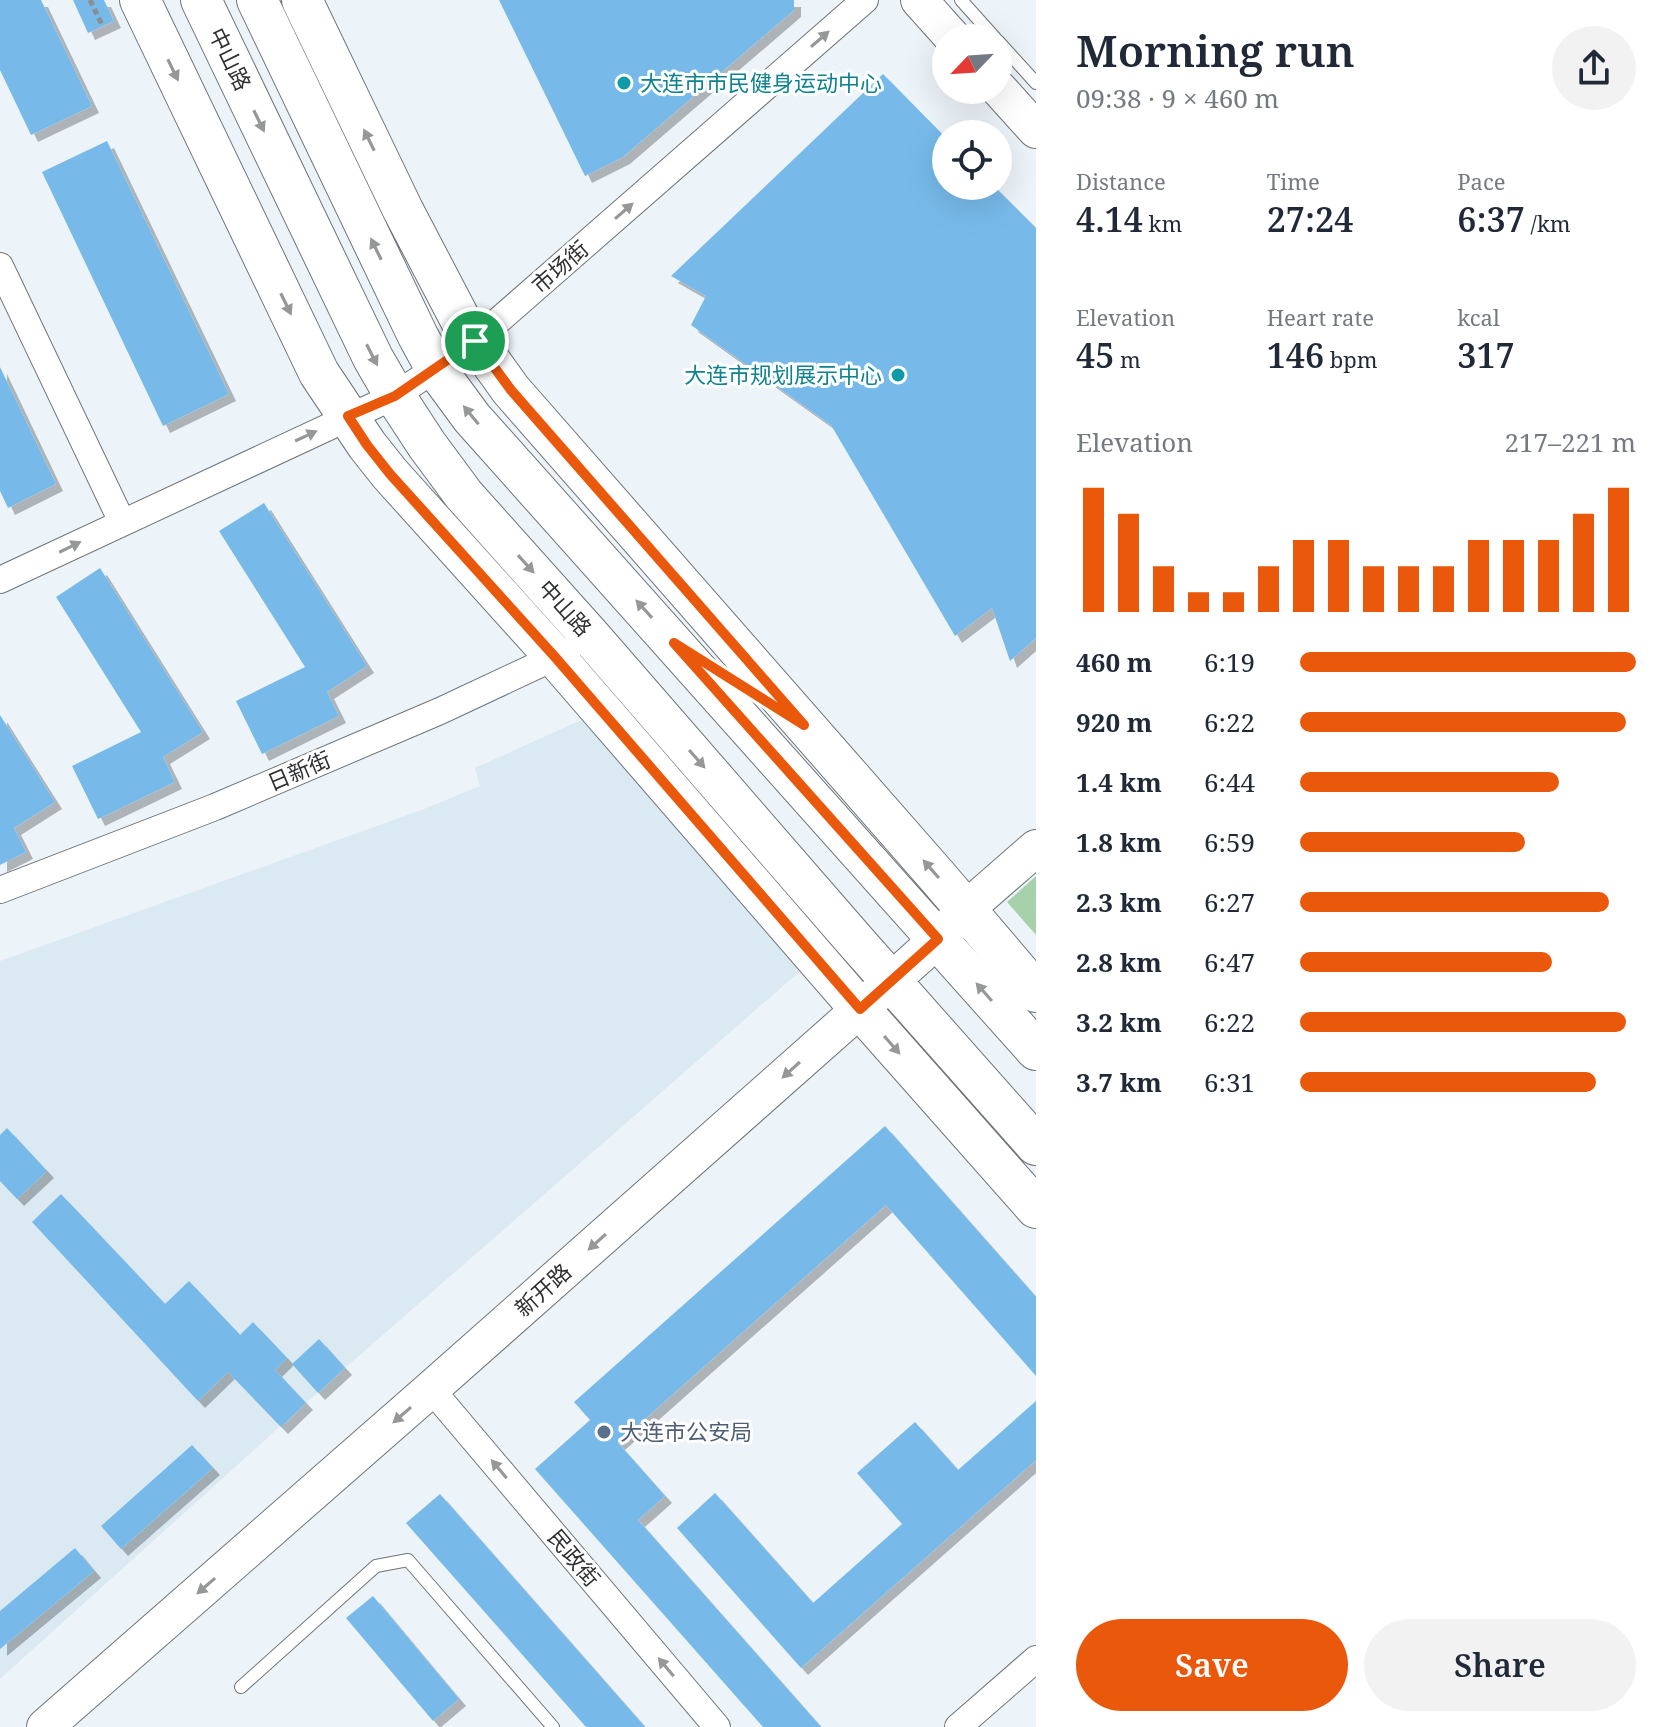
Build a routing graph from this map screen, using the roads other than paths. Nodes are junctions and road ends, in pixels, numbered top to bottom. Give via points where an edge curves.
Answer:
1 (140, 0) edge
2 (201, 0) edge
3 (257, 0) edge
4 (302, 0) edge
5 (865, 0) edge
6 (919, 0) edge
7 (961, 0) edge
8 (940, 24) edge
9 (983, 24) edge
10 (1012, 56) edge
11 (1036, 83) edge
12 (1012, 103) edge
13 (1036, 130) edge
14 (403, 210) junction
15 (0, 266) edge
16 (475, 341) junction
17 (436, 369) junction
18 (395, 396) junction
19 (348, 416) junction
20 (122, 522) junction
21 (0, 580) edge
22 (592, 638) junction
23 (674, 643) junction
24 (555, 657) junction
25 (804, 725) junction
26 (1036, 848) edge
27 (0, 890) edge
28 (965, 910) junction
29 (938, 939) junction
30 (890, 981) junction
31 (1036, 992) edge
32 (860, 1009) junction
33 (1036, 1050) edge
34 (1036, 1145) edge
35 (1036, 1208) edge
36 (431, 1389) junction
37 (1036, 1659) edge
38 (241, 1687) dead end
39 (45, 1727) edge
40 (553, 1727) edge
41 (717, 1727) edge
42 (958, 1727) edge

1 -> 19 main road via 319,373
2 -> 18 main road, 中山路
17 -> 3 main road
14 -> 4 main road
16 -> 5 street, 市场街
6 - 8 main road
7 - 9 lane
10 - 11 lane
12 - 13 main road
14 - 16 main road
14 - 17 main road
15 - 20 street
16 - 17 street, 市场街
16 - 25 main road via 511,390
17 - 18 street, 市场街
23 -> 17 main road via 472,418
18 - 19 street, 市场街
18 -> 22 main road, 中山路 via 464,495
20 -> 19 street, 市场街
19 - 24 main road via 390,474
21 -> 20 street, 市场街
22 - 24 street, 日新街
22 -> 30 main road, 中山路
23 - 25 main road
23 - 29 main road
24 - 27 street, 日新街 via 215,807
24 - 32 main road
28 -> 25 main road
26 - 28 main road, 新开路
28 - 29 main road, 新开路
28 - 31 main road
29 - 30 main road, 新开路
33 -> 29 main road
30 - 32 main road, 新开路
30 - 34 main road, 中山路
32 -> 35 main road
32 -> 36 main road, 新开路
36 -> 39 main road, 新开路
41 -> 36 street, 民政街
37 - 42 street
38 - 40 lane via 376,1566 408,1560

